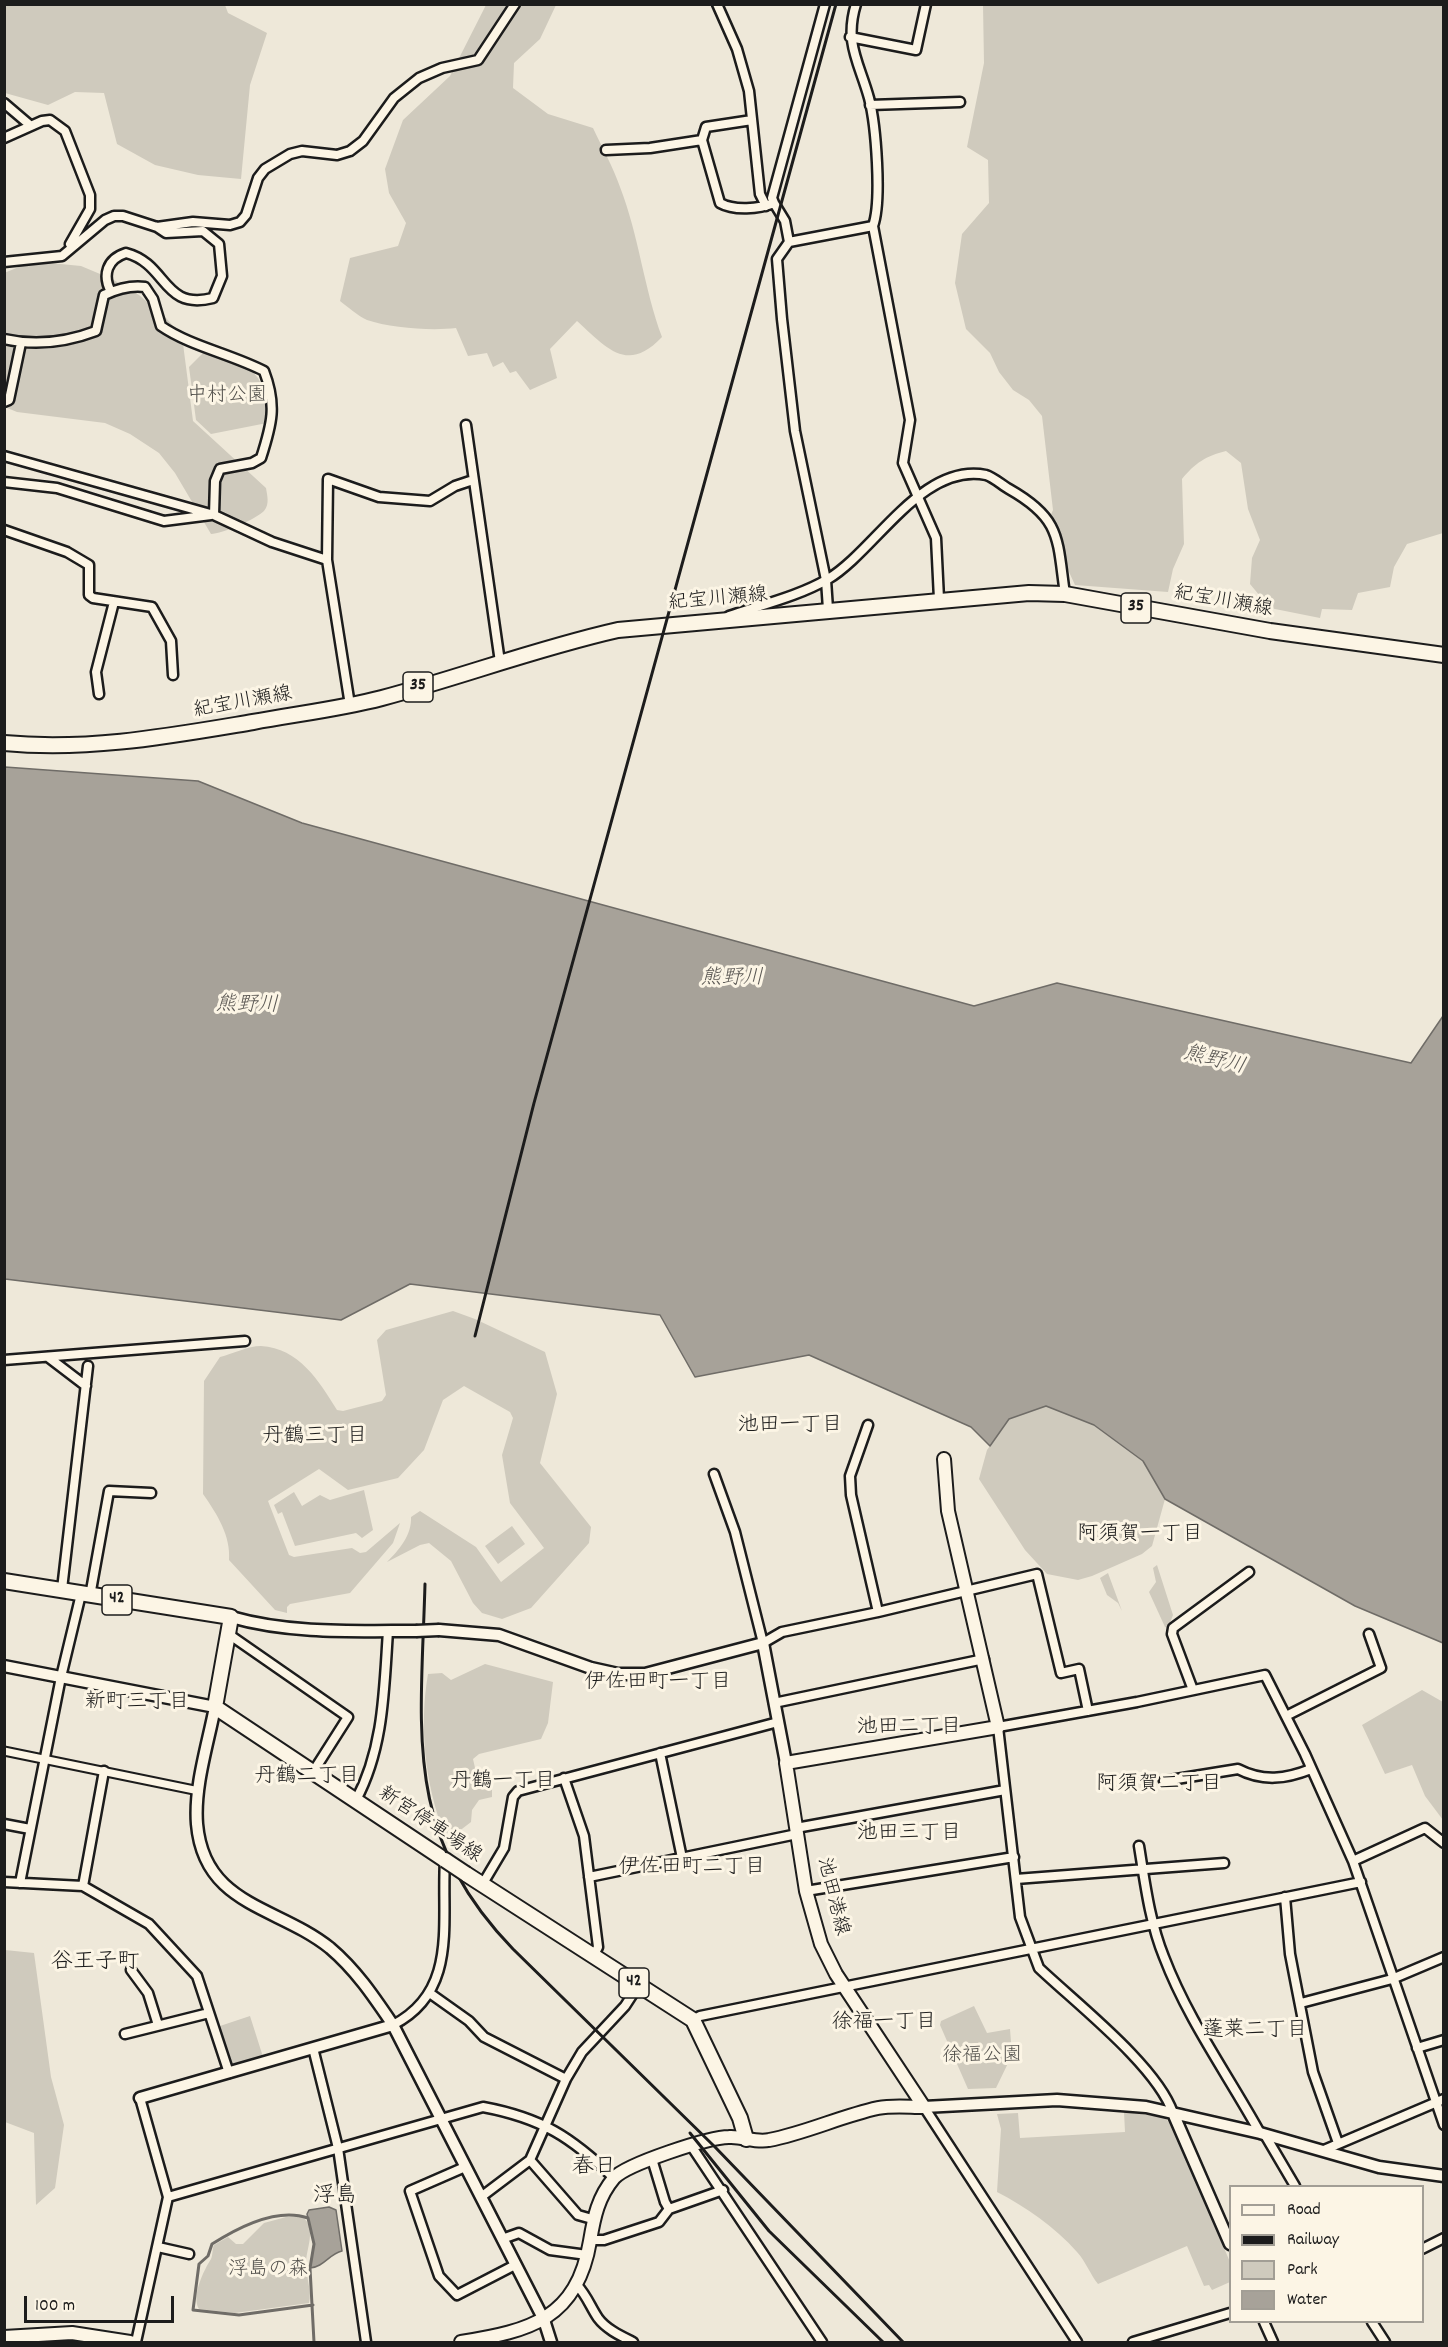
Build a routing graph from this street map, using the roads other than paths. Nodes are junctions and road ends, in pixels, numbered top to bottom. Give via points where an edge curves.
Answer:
1 (515, 4) edge
2 (717, 4) edge
3 (825, 4) edge
4 (856, 4) edge
5 (926, 4) edge
6 (850, 37) junction
7 (960, 102) dead end
8 (4, 103) edge
9 (870, 105) junction
10 (752, 120) junction
11 (32, 126) junction
12 (4, 138) edge
13 (702, 140) junction
14 (606, 150) dead end
15 (770, 205) junction
16 (873, 226) junction
17 (157, 227) junction
18 (789, 242) junction
19 (62, 256) junction
20 (4, 262) edge
21 (111, 292) junction
22 (4, 339) edge
23 (21, 342) junction
24 (4, 402) edge
25 (466, 425) dead end
26 (4, 456) edge
27 (473, 480) junction
28 (4, 482) edge
29 (916, 496) junction
30 (214, 515) junction
31 (4, 530) edge
32 (327, 560) junction
33 (826, 580) junction
34 (1065, 594) junction
35 (939, 599) junction
36 (114, 602) junction
37 (828, 609) junction
38 (712, 622) junction
39 (1443, 655) edge
40 (500, 662) junction
41 (173, 675) dead end
42 (99, 694) dead end
43 (350, 705) junction
44 (4, 743) edge
45 (245, 1341) dead end
46 (48, 1357) junction
47 (4, 1360) edge
48 (88, 1366) dead end
49 (86, 1386) junction
50 (868, 1425) dead end
51 (944, 1459) dead end
52 (714, 1474) dead end
53 (151, 1493) dead end
54 (1249, 1572) dead end
55 (4, 1581) edge
56 (62, 1589) junction
57 (968, 1590) junction
58 (86, 1595) junction
59 (878, 1612) junction
60 (231, 1617) junction
61 (388, 1631) junction
62 (227, 1633) junction
63 (1369, 1634) dead end
64 (763, 1643) junction
65 (984, 1659) junction
66 (4, 1666) edge
67 (62, 1677) junction
68 (1193, 1690) junction
69 (774, 1703) junction
70 (215, 1707) junction
71 (1088, 1711) junction
72 (1286, 1716) junction
73 (778, 1722) junction
74 (998, 1727) junction
75 (4, 1751) edge
76 (660, 1753) junction
77 (44, 1759) junction
78 (786, 1763) junction
79 (1311, 1769) junction
80 (104, 1772) junction
81 (313, 1772) junction
82 (564, 1778) junction
83 (1164, 1781) dead end
84 (1005, 1790) junction
85 (199, 1791) junction
86 (356, 1800) junction
87 (4, 1824) edge
88 (30, 1829) junction
89 (796, 1831) junction
90 (1443, 1843) edge
91 (1139, 1846) dead end
92 (1014, 1857) junction
93 (682, 1858) junction
94 (445, 1860) junction
95 (1353, 1861) junction
96 (1224, 1863) dead end
97 (1143, 1870) junction
98 (589, 1877) junction
99 (1016, 1879) junction
100 (4, 1882) edge
101 (1361, 1882) junction
102 (20, 1883) junction
103 (482, 1885) junction
104 (83, 1886) junction
105 (806, 1891) junction
106 (1285, 1897) junction
107 (1153, 1923) junction
108 (1029, 1948) junction
109 (594, 1955) junction
110 (1443, 1957) edge
111 (131, 1970) dead end
112 (1392, 1979) junction
113 (844, 1985) junction
114 (638, 1986) junction
115 (431, 1994) junction
116 (1301, 2003) junction
117 (210, 2013) junction
118 (693, 2020) junction
119 (158, 2025) junction
120 (393, 2025) junction
121 (125, 2034) dead end
122 (1443, 2040) edge
123 (313, 2048) junction
124 (1417, 2048) junction
125 (229, 2073) junction
126 (566, 2079) junction
127 (140, 2098) joint
128 (1443, 2099) edge
129 (1434, 2102) junction
130 (924, 2107) junction
131 (1173, 2113) junction
132 (439, 2119) junction
133 (1443, 2125) edge
134 (545, 2126) junction
135 (1263, 2134) junction
136 (746, 2139) junction
137 (1338, 2143) junction
138 (692, 2146) junction
139 (338, 2148) junction
140 (1324, 2150) junction
141 (652, 2159) junction
142 (530, 2160) junction
143 (465, 2167) junction
144 (1443, 2176) edge
145 (614, 2178) junction
146 (1294, 2185) edge
147 (723, 2190) junction
148 (168, 2197) junction
149 (481, 2197) junction
150 (669, 2209) junction
151 (592, 2219) junction
152 (1443, 2238) edge
153 (502, 2239) junction
154 (590, 2240) junction
155 (1229, 2242) edge
156 (158, 2247) junction
157 (1424, 2248) edge
158 (189, 2254) dead end
159 (587, 2255) junction
160 (515, 2265) junction
161 (578, 2285) junction
162 (1229, 2313) edge
163 (544, 2320) junction
164 (1264, 2323) edge
165 (1373, 2323) edge
166 (1160, 2335) junction
167 (4, 2337) edge
168 (130, 2343) edge
169 (136, 2343) edge
170 (366, 2343) edge
171 (461, 2343) edge
172 (551, 2343) edge
173 (633, 2343) edge
174 (822, 2343) edge
175 (1077, 2343) edge
176 (1132, 2343) edge
177 (1168, 2343) edge
178 (1273, 2343) edge
179 (1385, 2343) edge

1 - 17 street via 478,60 419,78 394,98 363,141 350,151 337,155 290,154 265,169 240,222
2 - 10 street via 737,49 749,91
3 - 15 street
4 - 6 street via 849,24
5 - 6 street via 916,50
6 - 9 street
7 - 9 street
8 - 11 street
9 - 16 street via 877,192
10 - 13 street via 706,127
10 - 15 street via 760,194
11 - 12 street
11 - 19 street via 50,120 65,131 90,195 90,209
13 - 14 street
13 - 15 street via 720,203 728,207
15 - 18 street via 785,221
16 - 18 street
16 - 29 street via 910,420 903,463
17 - 19 street via 114,216
17 - 21 street via 166,233 203,231 219,244 222,276 213,298 194,302 182,299 143,261 126,254 112,261 106,271
18 - 33 street via 777,259 783,330 795,431
19 - 20 street
21 - 23 street via 104,295 96,331 51,342
21 - 30 street via 145,287 161,326 174,335 264,371 274,416 261,458 219,469
22 - 23 street
23 - 24 street via 9,400
25 - 27 street
26 - 30 street
27 - 32 street via 430,501 379,497 328,480
27 - 40 street
28 - 30 street via 57,488 164,521
29 - 33 street via 853,561
29 - 34 street via 956,477 986,475 1033,502 1057,533
29 - 35 street via 936,538
30 - 32 street via 272,542
31 - 36 street via 82,561 89,566 89,595
32 - 43 street
33 - 37 street
33 - 38 street
34 - 35 main road, 紀宝川瀬線 / 35
34 - 39 main road, 紀宝川瀬線 / 35 via 1270,631
35 - 37 main road, 紀宝川瀬線 / 35
36 - 41 street via 152,608 171,641
36 - 42 street via 96,672
37 - 38 main road, 紀宝川瀬線 / 35
38 - 40 main road, 紀宝川瀬線 / 35 via 618,630
40 - 43 main road, 紀宝川瀬線 / 35
43 - 44 main road, 紀宝川瀬線 / 35 via 139,741 88,746
45 - 46 street
46 - 47 street
46 - 49 street
48 - 49 street
49 - 56 street
50 - 59 street via 850,1476 851,1495
51 - 57 main road via 948,1510
52 - 64 street via 735,1532
53 - 58 street via 109,1491
54 - 68 street via 1173,1628
55 - 56 main road, 42
56 - 58 main road, 42
57 - 59 street
57 - 65 main road
57 - 71 street via 1037,1574 1060,1673 1079,1669
58 - 60 main road, 42
58 - 67 street
59 - 64 street via 782,1632
60 - 61 street via 266,1625
60 - 62 main road
61 - 64 street, bridge via 499,1635 618,1674 645,1674
61 - 86 street via 382,1718 370,1774
62 - 70 main road
62 - 81 street via 348,1717
63 - 72 street via 1381,1668
64 - 69 street
65 - 69 street
65 - 74 main road
66 - 67 street
67 - 70 street
67 - 77 street
68 - 71 street
68 - 72 street via 1265,1675
69 - 73 street
70 - 81 main road, 新宮停車場線 / 42
70 - 85 street
71 - 74 street
72 - 79 street
73 - 76 street
73 - 78 street
74 - 78 main road
74 - 84 street
75 - 77 street
76 - 82 street
76 - 93 street
77 - 80 street
77 - 88 street
78 - 89 main road, 池田港線
79 - 83 street via 1288,1778 1270,1778 1238,1769
79 - 95 street
80 - 85 street
80 - 104 street
81 - 86 main road, 新宮停車場線 / 42
82 - 98 street via 584,1836
82 - 103 street via 518,1791 513,1797 504,1848
84 - 89 street
84 - 92 street
85 - 120 street via 200,1842 218,1879 248,1902 328,1947 364,1983
86 - 94 main road, 新宮停車場線 / 42
87 - 88 street
88 - 102 street
89 - 93 street
89 - 105 main road, 池田港線
90 - 95 street via 1425,1828
91 - 97 street
92 - 99 street
92 - 105 street
93 - 98 street
94 - 103 main road, 新宮停車場線 / 42, bridge
94 - 115 street via 442,1960
95 - 101 street
96 - 97 street
97 - 99 street
97 - 107 street
98 - 109 street via 598,1947
99 - 108 street
100 - 102 street
101 - 106 street
101 - 112 street
102 - 104 street
103 - 109 main road, 新宮停車場線 / 42
104 - 117 street via 149,1924 172,1946 197,1976
105 - 113 main road, 池田港線 via 821,1944
106 - 107 street
106 - 116 street via 1290,1954
107 - 108 street
107 - 135 street via 1182,1999
108 - 113 street
108 - 131 street via 1039,1968 1141,2064 1163,2090
109 - 114 main road, 新宮停車場線 / 42
110 - 112 street
111 - 119 street via 148,1993
112 - 116 street
112 - 124 street
113 - 118 street
113 - 130 main road, 池田港線
114 - 118 main road, 新宮停車場線 / 42
114 - 126 street via 625,2006 589,2043
115 - 120 street via 409,2017
115 - 126 street via 484,2037
116 - 137 street via 1313,2072
117 - 119 street
117 - 125 street
118 - 136 main road via 741,2118
119 - 121 street
120 - 123 street
120 - 132 street
122 - 124 street
123 - 125 street
123 - 139 street
124 - 129 street
125 - 127 street
126 - 134 street
127 - 148 street
128 - 129 street
129 - 133 street
129 - 137 street
130 - 131 street via 1072,2100
130 - 136 main road via 880,2108 769,2140
130 - 175 street
131 - 135 street
131 - 155 street
132 - 134 street via 483,2107 520,2114
132 - 139 street
132 - 143 street
134 - 142 street
134 - 145 street via 578,2145
135 - 140 street
135 - 146 street
136 - 138 main road via 726,2137
137 - 140 street
138 - 141 main road
138 - 147 street
139 - 148 street
139 - 170 street
140 - 144 street via 1379,2168
141 - 145 main road
141 - 150 street
142 - 149 street
142 - 151 street via 578,2215
143 - 149 street
143 - 160 street via 410,2191 439,2276 457,2295
145 - 151 main road
147 - 150 street
147 - 174 street
148 - 156 street
149 - 153 street
150 - 154 street via 659,2222 604,2240
151 - 154 main road
152 - 157 street
153 - 159 street via 519,2233 550,2250
153 - 160 street
154 - 159 main road
156 - 158 street
156 - 169 street
159 - 161 main road
160 - 163 street
161 - 163 main road
161 - 173 street via 588,2296 598,2319
162 - 166 street
163 - 171 main road via 502,2336
163 - 172 street
164 - 178 street
165 - 179 street
166 - 176 street
166 - 177 street
167 - 168 main road via 72,2333

